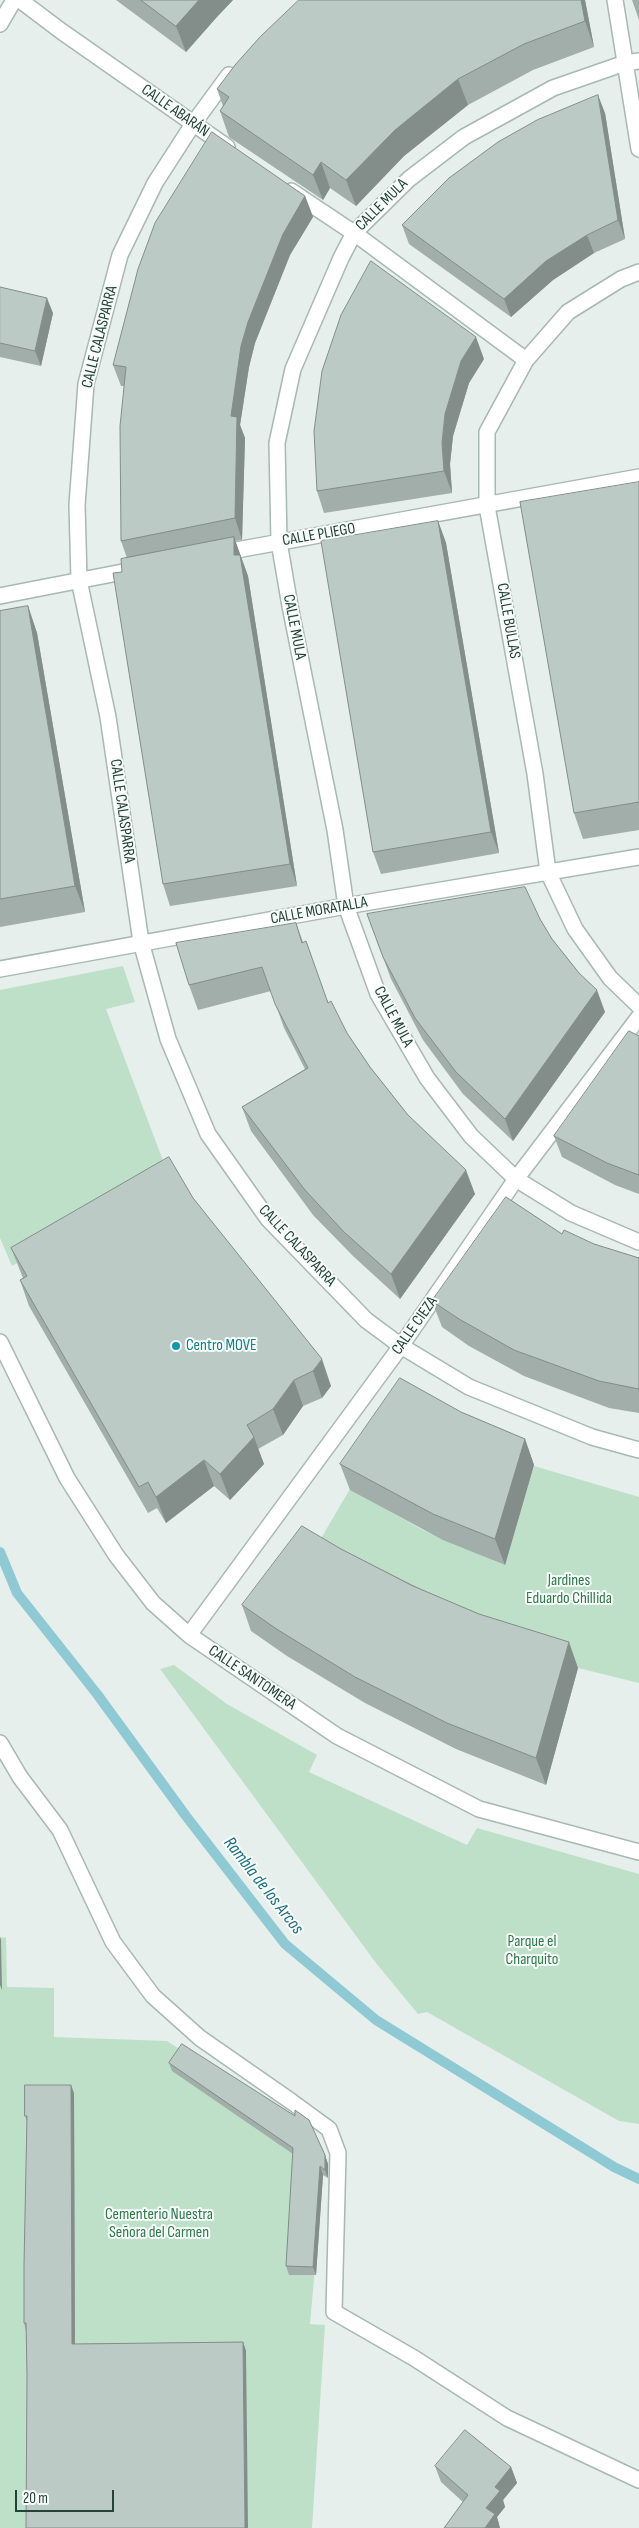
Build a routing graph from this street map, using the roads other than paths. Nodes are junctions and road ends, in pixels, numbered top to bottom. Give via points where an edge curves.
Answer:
1 (14, 0) edge
2 (20, 0) edge
3 (615, 0) edge
4 (0, 24) edge
5 (632, 62) edge
6 (236, 66) edge
7 (194, 124) junction
8 (639, 150) edge
9 (242, 157) edge
10 (282, 184) edge
11 (354, 233) junction
12 (639, 272) edge
13 (526, 360) junction
14 (639, 477) edge
15 (487, 506) junction
16 (279, 542) junction
17 (203, 556) edge
18 (146, 568) edge
19 (79, 580) junction
20 (0, 596) edge
21 (639, 857) edge
22 (548, 872) junction
23 (346, 906) junction
24 (141, 942) junction
25 (0, 969) edge
26 (639, 1006) edge
27 (639, 1017) edge
28 (516, 1179) junction
29 (639, 1242) edge
30 (0, 1342) edge
31 (402, 1346) junction
32 (639, 1450) edge
33 (189, 1635) junction
34 (0, 1743) edge
35 (639, 1852) edge
36 (639, 2480) edge

1 - 4 street
2 - 7 street, CALLE ABARÁN
3 - 5 street
5 - 8 street
5 - 11 street, CALLE MULA via 553,88 464,136 409,179
6 - 7 street, CALLE CALASPARRA
7 - 9 street, CALLE ABARÁN
7 - 19 street, CALLE CALASPARRA via 155,183 120,255 86,384 77,505
10 - 11 street
11 - 13 street
11 - 16 street, CALLE MULA via 340,258 293,369 277,443
12 - 13 street, CALLE BULLAS via 621,279 568,312
13 - 15 street, CALLE BULLAS via 487,432
14 - 15 street, CALLE PLIEGO
15 - 16 street, CALLE PLIEGO
15 - 22 street, CALLE BULLAS via 535,774
16 - 17 street, CALLE PLIEGO
16 - 23 street, CALLE MULA via 335,830
18 - 19 street
19 - 20 street
19 - 24 street, CALLE CALASPARRA via 108,717
21 - 22 street, CALLE MORATALLA
22 - 23 street, CALLE MORATALLA
22 - 26 street, CALLE BULLAS via 575,929 610,978
23 - 24 street, CALLE MORATALLA
23 - 28 street, CALLE MULA via 378,994 427,1078 471,1136
24 - 25 street, CALLE MORATALLA
24 - 31 street, CALLE CALASPARRA via 168,1039 208,1134 268,1219 366,1320
27 - 28 street, CALLE CIEZA
28 - 29 street, CALLE MULA via 571,1213
28 - 31 street, CALLE CIEZA
30 - 33 street, CALLE SANTOMERA via 68,1478 116,1555 153,1603
31 - 32 street, CALLE CALASPARRA via 469,1386 592,1437
31 - 33 street, CALLE CIEZA
33 - 35 street, CALLE SANTOMERA via 337,1736 479,1810
34 - 36 street via 20,1777 60,1830 113,1942 153,1996 200,2038 329,2129 338,2153 334,2312 414,2358 507,2418

